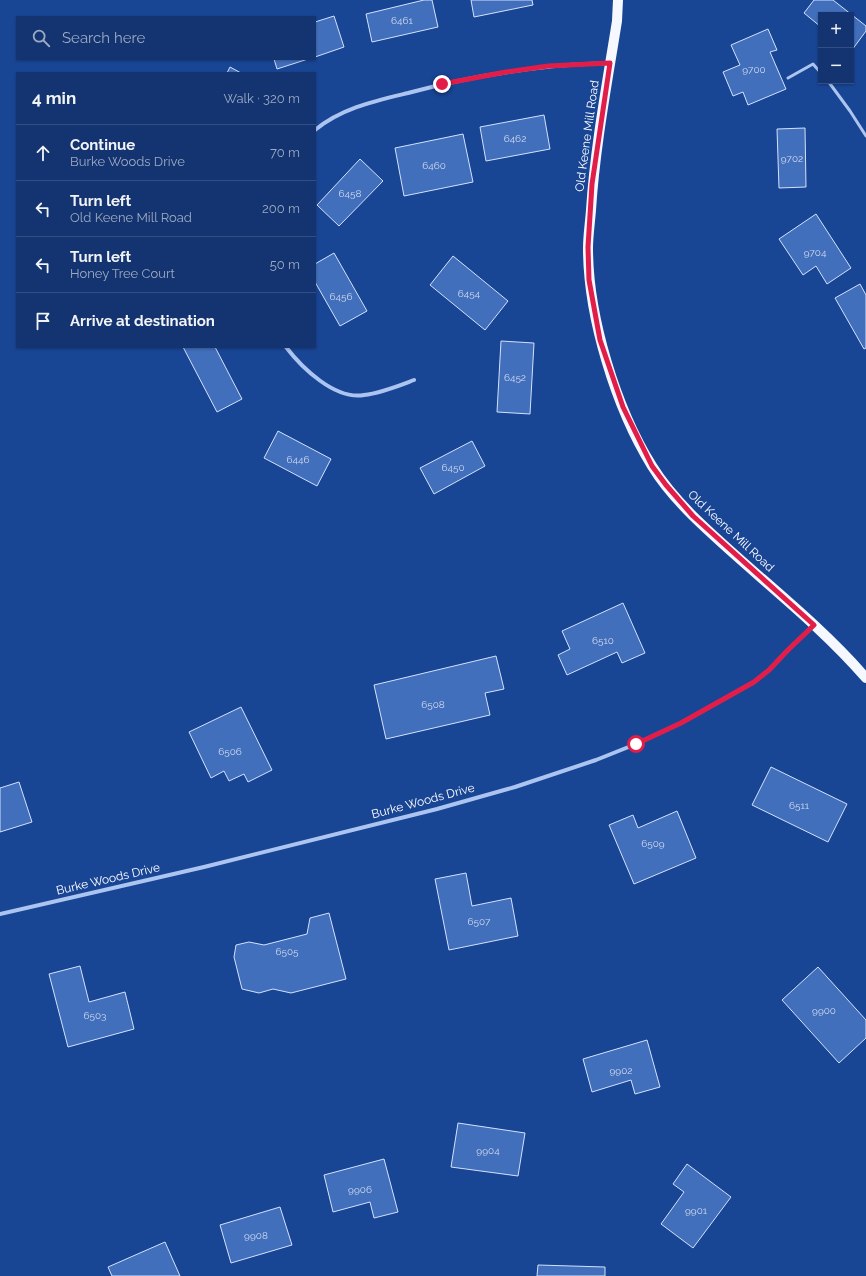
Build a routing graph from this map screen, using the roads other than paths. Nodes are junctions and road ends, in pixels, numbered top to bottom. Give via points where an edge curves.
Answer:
1 (618, 0) edge
2 (610, 63) junction
3 (818, 70) edge
4 (788, 78) dead end
5 (830, 84) edge
6 (316, 129) edge
7 (866, 136) edge
8 (287, 348) edge
9 (414, 380) dead end
10 (814, 625) junction
11 (866, 678) edge
12 (0, 914) edge

1 - 2 main road, Old Keene Mill Road
2 - 6 street via 548,66 442,84 363,104 339,114
2 - 10 main road, Old Keene Mill Road via 592,184 588,254 589,280 600,340 623,407 652,466 693,516
3 - 4 lane via 813,64
5 - 7 lane
8 - 9 street via 315,377 348,394 363,396
10 - 11 main road, Old Keene Mill Road
10 - 12 street, Burke Woods Drive via 754,682 681,723 596,760 437,809

